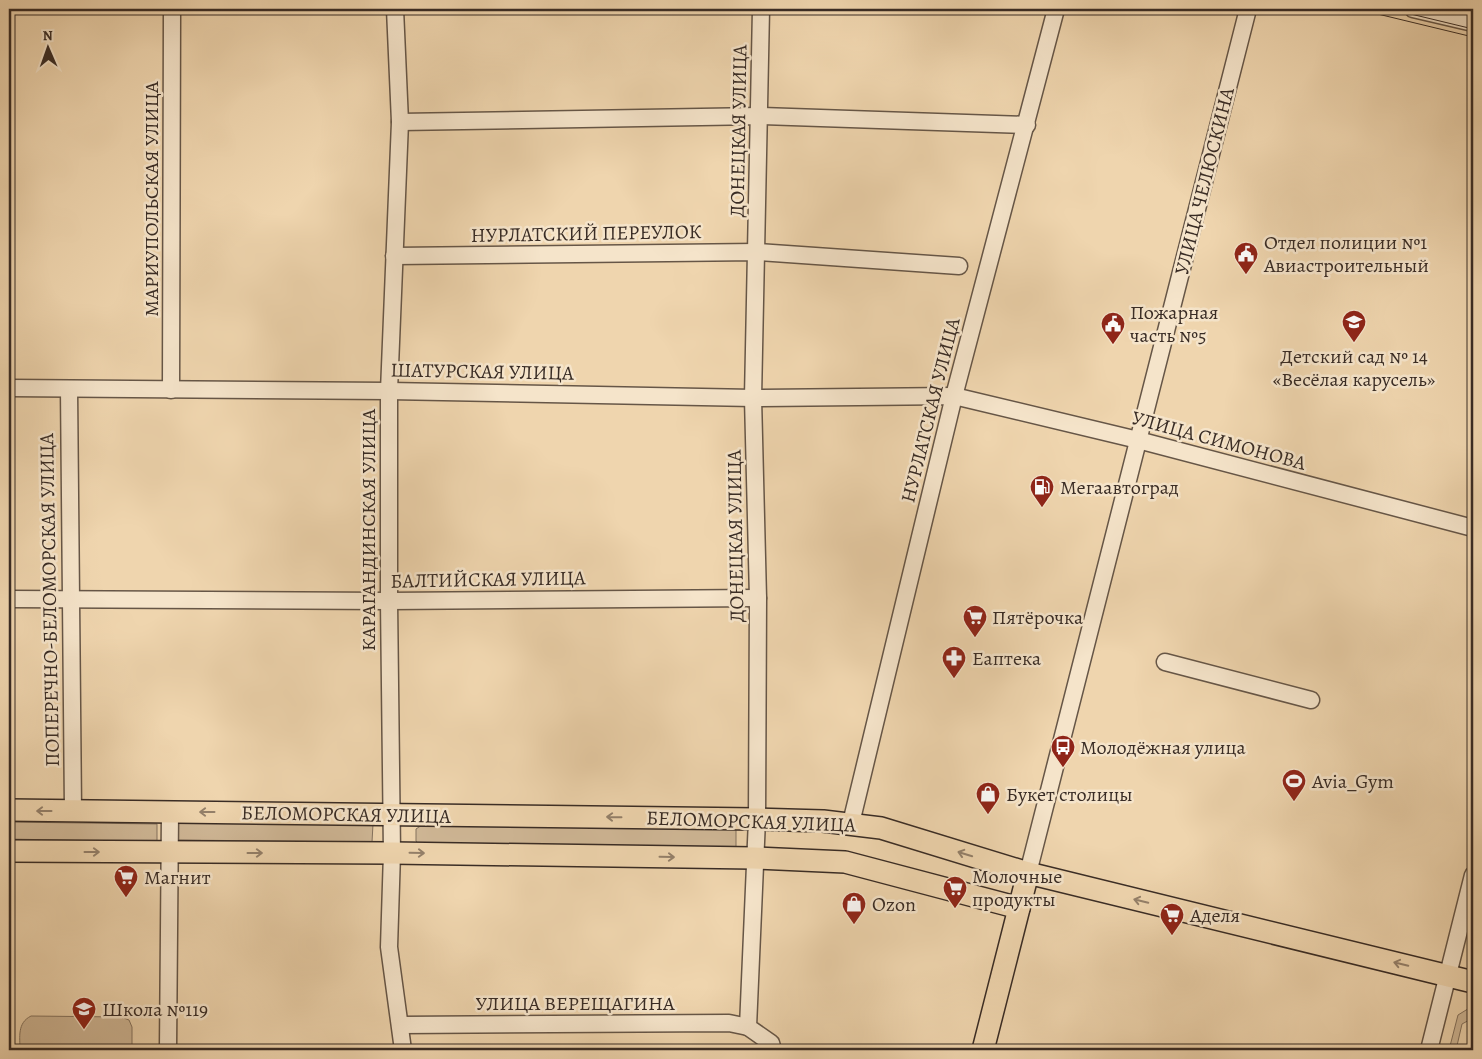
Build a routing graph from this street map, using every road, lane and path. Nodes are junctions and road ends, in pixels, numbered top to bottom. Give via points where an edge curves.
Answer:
1 (172, 9) edge
2 (396, 9) edge
3 (761, 9) edge
4 (1056, 9) edge
5 (1248, 9) edge
6 (1413, 9) edge
7 (1473, 23) edge
8 (760, 116) junction
9 (400, 122) junction
10 (1027, 126) junction
11 (758, 252) junction
12 (394, 256) junction
13 (959, 266) dead end
14 (9, 388) edge
15 (69, 389) junction
16 (172, 390) junction
17 (389, 391) junction
18 (954, 396) junction
19 (753, 398) junction
20 (1138, 440) junction
21 (1473, 528) edge
22 (758, 598) junction
23 (9, 600) edge
24 (71, 600) junction
25 (389, 601) junction
26 (1165, 662) dead end
27 (1310, 700) dead end
28 (9, 810) edge
29 (73, 811) junction
30 (170, 812) junction
31 (391, 814) junction
32 (757, 819) junction
33 (851, 823) junction
34 (9, 851) edge
35 (170, 852) junction
36 (392, 853) junction
37 (754, 858) junction
38 (1028, 874) junction
39 (1473, 875) edge
40 (1019, 908) junction
41 (1448, 976) junction
42 (1473, 982) edge
43 (401, 1025) junction
44 (748, 1027) junction
45 (168, 1050) edge
46 (403, 1050) edge
47 (773, 1050) edge
48 (983, 1050) edge
49 (1429, 1050) edge

1 - 16 street, МАРИУПОЛЬСКАЯ УЛИЦА
2 - 9 street, КАРАГАНДИНСКАЯ УЛИЦА
3 - 8 street, ДОНЕЦКАЯ УЛИЦА
4 - 10 street, НУРЛАТСКАЯ УЛИЦА
5 - 20 street, УЛИЦА ЧЕЛЮСКИНА
6 - 7 street
8 - 9 street
8 - 10 street
8 - 11 street, ДОНЕЦКАЯ УЛИЦА
9 - 12 street, КАРАГАНДИНСКАЯ УЛИЦА
10 - 18 street, НУРЛАТСКАЯ УЛИЦА
11 - 12 street, НУРЛАТСКИЙ ПЕРЕУЛОК
11 - 13 street, НУРЛАТСКИЙ ПЕРЕУЛОК
11 - 19 street, ДОНЕЦКАЯ УЛИЦА
12 - 17 street, КАРАГАНДИНСКАЯ УЛИЦА
14 - 15 street, ШАТУРСКАЯ УЛИЦА
15 - 16 street, ШАТУРСКАЯ УЛИЦА
15 - 24 street, ПОПЕРЕЧНО-БЕЛОМОРСКАЯ УЛИЦА
16 - 17 street, ШАТУРСКАЯ УЛИЦА
17 - 19 street, ШАТУРСКАЯ УЛИЦА
17 - 25 street, КАРАГАНДИНСКАЯ УЛИЦА
18 - 19 street, ШАТУРСКАЯ УЛИЦА
18 - 20 street, УЛИЦА СИМОНОВА
18 - 33 street, НУРЛАТСКАЯ УЛИЦА
19 - 22 street, ДОНЕЦКАЯ УЛИЦА
20 - 21 street, УЛИЦА СИМОНОВА
20 - 38 street, УЛИЦА ЧЕЛЮСКИНА
22 - 25 street, БАЛТИЙСКАЯ УЛИЦА
22 - 32 street, ДОНЕЦКАЯ УЛИЦА
23 - 24 street, БАЛТИЙСКАЯ УЛИЦА
24 - 25 street, БАЛТИЙСКАЯ УЛИЦА
24 - 29 street, ПОПЕРЕЧНО-БЕЛОМОРСКАЯ УЛИЦА
25 - 31 street, КАРАГАНДИНСКАЯ УЛИЦА
26 - 27 street
29 -> 28 main road, БЕЛОМОРСКАЯ УЛИЦА
29 - 30 main road, БЕЛОМОРСКАЯ УЛИЦА
31 -> 30 main road, БЕЛОМОРСКАЯ УЛИЦА
30 - 35 street
32 -> 31 main road, БЕЛОМОРСКАЯ УЛИЦА
31 - 36 street, КАРАГАНДИНСКАЯ УЛИЦА
32 - 33 main road, БЕЛОМОРСКАЯ УЛИЦА
32 - 37 street, ДОНЕЦКАЯ УЛИЦА
38 -> 33 main road, БЕЛОМОРСКАЯ УЛИЦА via 911,837
34 -> 35 main road, БЕЛОМОРСКАЯ УЛИЦА
35 -> 36 main road, БЕЛОМОРСКАЯ УЛИЦА
35 - 45 street
36 -> 37 main road, БЕЛОМОРСКАЯ УЛИЦА
36 - 43 street, КАРАГАНДИНСКАЯ УЛИЦА via 389,948
37 - 40 main road, БЕЛОМОРСКАЯ УЛИЦА via 845,862
37 - 44 street, ДОНЕЦКАЯ УЛИЦА
38 - 40 main road, УЛИЦА ЧЕЛЮСКИНА
41 -> 38 main road, БЕЛОМОРСКАЯ УЛИЦА
39 - 41 street
40 - 48 main road, УЛИЦА ЧЕЛЮСКИНА
41 - 42 main road, БЕЛОМОРСКАЯ УЛИЦА
41 - 49 street
43 - 44 street, УЛИЦА ВЕРЕЩАГИНА via 729,1023
43 - 46 street, КАРАГАНДИНСКАЯ УЛИЦА
44 - 47 street via 771,1042

